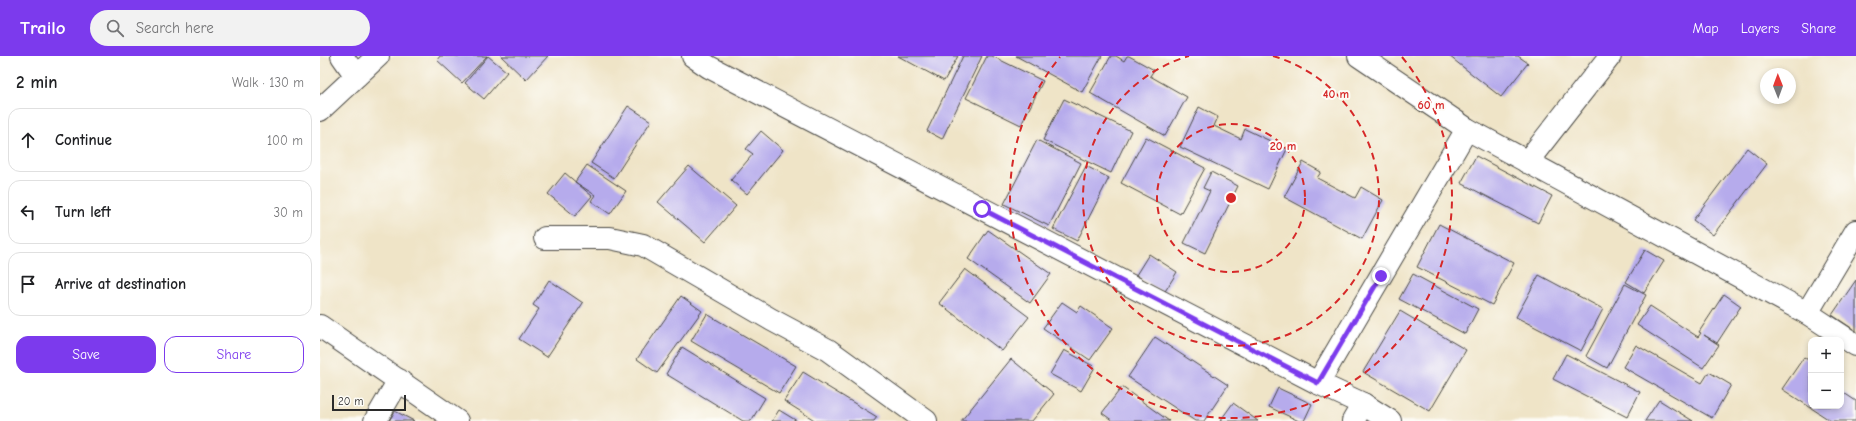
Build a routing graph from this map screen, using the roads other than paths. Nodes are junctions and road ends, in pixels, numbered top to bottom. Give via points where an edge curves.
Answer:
1 (342, 56) edge
2 (378, 56) edge
3 (693, 56) edge
4 (1359, 56) edge
5 (1610, 56) edge
6 (356, 76) junction
7 (320, 110) edge
8 (1468, 129) junction
9 (1527, 162) junction
10 (1856, 230) edge
11 (545, 238) dead end
12 (1807, 313) junction
13 (320, 326) edge
14 (1856, 345) edge
15 (399, 380) junction
16 (1318, 383) junction
17 (1358, 413) edge
18 (376, 421) edge
19 (457, 421) edge
20 (926, 421) edge
21 (1390, 421) edge

1 - 6 street
2 - 6 street
3 - 16 street via 730,78
4 - 8 street
5 - 9 street
6 - 7 street
8 - 9 street
8 - 16 street
9 - 12 street
10 - 12 street
11 - 20 street via 610,238 644,245 828,350
12 - 14 street
13 - 15 street
15 - 18 street
15 - 19 street
16 - 17 street
17 - 21 street

